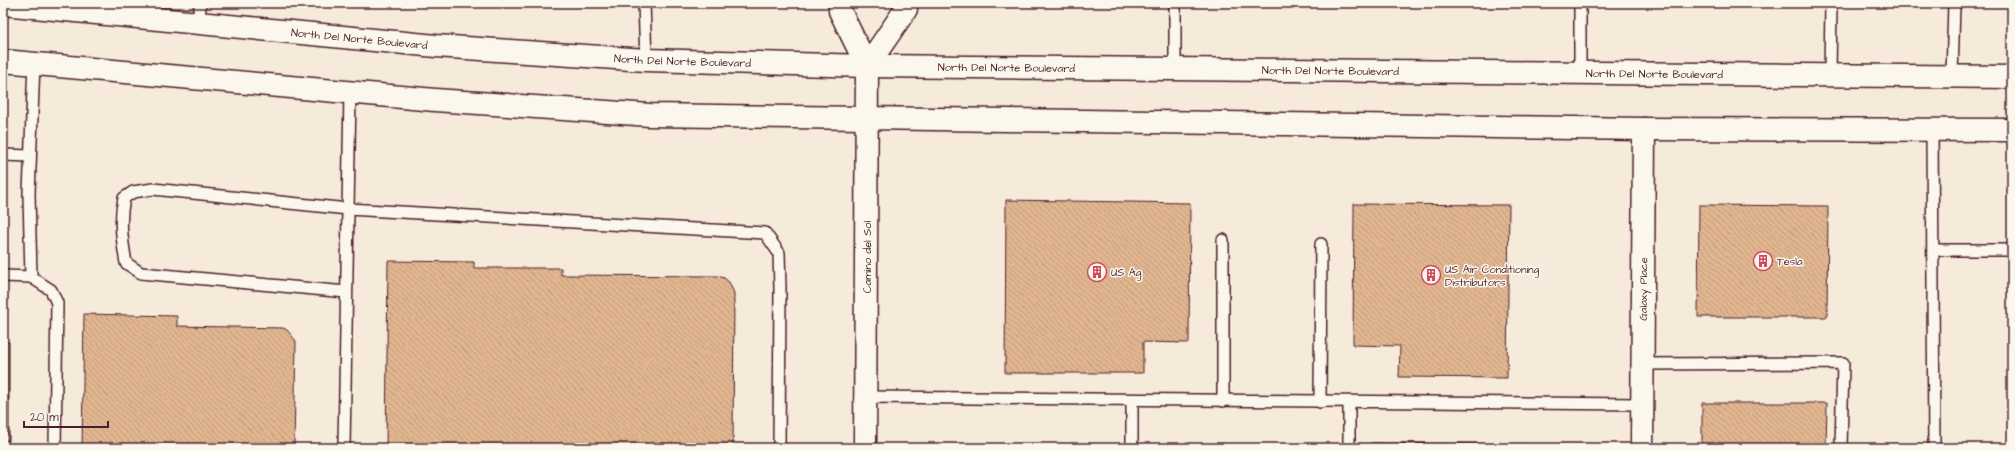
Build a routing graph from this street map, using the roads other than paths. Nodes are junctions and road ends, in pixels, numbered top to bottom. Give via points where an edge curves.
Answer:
1 (644, 3) edge
2 (840, 3) edge
3 (906, 3) edge
4 (1175, 3) edge
5 (1580, 3) edge
6 (1831, 3) edge
7 (1954, 3) edge
8 (3, 4) edge
9 (28, 4) edge
10 (200, 12) edge
11 (646, 60) junction
12 (3, 61) edge
13 (34, 63) junction
14 (867, 66) junction
15 (1175, 69) junction
16 (1580, 73) junction
17 (1830, 76) junction
18 (1952, 77) junction
19 (2012, 77) edge
20 (350, 92) junction
21 (868, 118) junction
22 (1644, 129) junction
23 (1932, 129) junction
24 (2012, 130) edge
25 (3, 155) edge
26 (30, 156) junction
27 (348, 209) junction
28 (1223, 240) dead end
29 (1321, 244) dead end
30 (1933, 250) junction
31 (2012, 250) edge
32 (3, 276) edge
33 (31, 277) junction
34 (346, 292) junction
35 (1642, 364) junction
36 (866, 398) junction
37 (1132, 400) junction
38 (1223, 401) junction
39 (1320, 402) junction
40 (1349, 403) junction
41 (1642, 404) junction
42 (55, 448) edge
43 (344, 448) edge
44 (779, 448) edge
45 (865, 448) edge
46 (1132, 448) edge
47 (1349, 448) edge
48 (1642, 448) edge
49 (1842, 448) edge
50 (1934, 448) edge

1 - 11 lane
2 - 14 street, Camino del Sol via 840,11
3 - 14 street via 906,10
4 - 15 lane
5 - 16 lane
6 - 17 lane
7 - 18 lane
8 - 9 street, North Del Norte Boulevard
9 - 10 street, North Del Norte Boulevard
10 - 11 street, North Del Norte Boulevard via 436,46
11 - 14 street, North Del Norte Boulevard
12 - 13 street
13 - 20 street
13 - 26 lane
14 - 15 street, North Del Norte Boulevard
14 - 21 street, Camino del Sol
15 - 16 street, North Del Norte Boulevard
16 - 17 street, North Del Norte Boulevard
17 - 18 street, North Del Norte Boulevard
18 - 19 street, North Del Norte Boulevard
20 - 21 street via 642,114
20 - 27 lane
21 - 22 street
21 - 36 street, Camino del Sol
22 - 23 street
22 - 35 street, Galaxy Place
23 - 24 street
23 - 30 lane
25 - 26 lane
26 - 33 lane
27 - 34 lane
27 - 34 lane via 153,189 133,192 124,198 121,214 121,236 126,263 141,273
27 - 44 lane via 765,233 779,253
28 - 38 lane
29 - 39 lane
30 - 31 lane
30 - 50 lane
32 - 33 lane
33 - 42 lane via 51,290 57,304
34 - 43 lane
35 - 41 street, Galaxy Place
35 - 49 lane via 1843,362
36 - 37 lane
36 - 45 street, Camino del Sol
37 - 38 lane
37 - 46 lane
38 - 39 lane
39 - 40 lane
40 - 41 lane
40 - 47 lane
41 - 48 street, Galaxy Place

